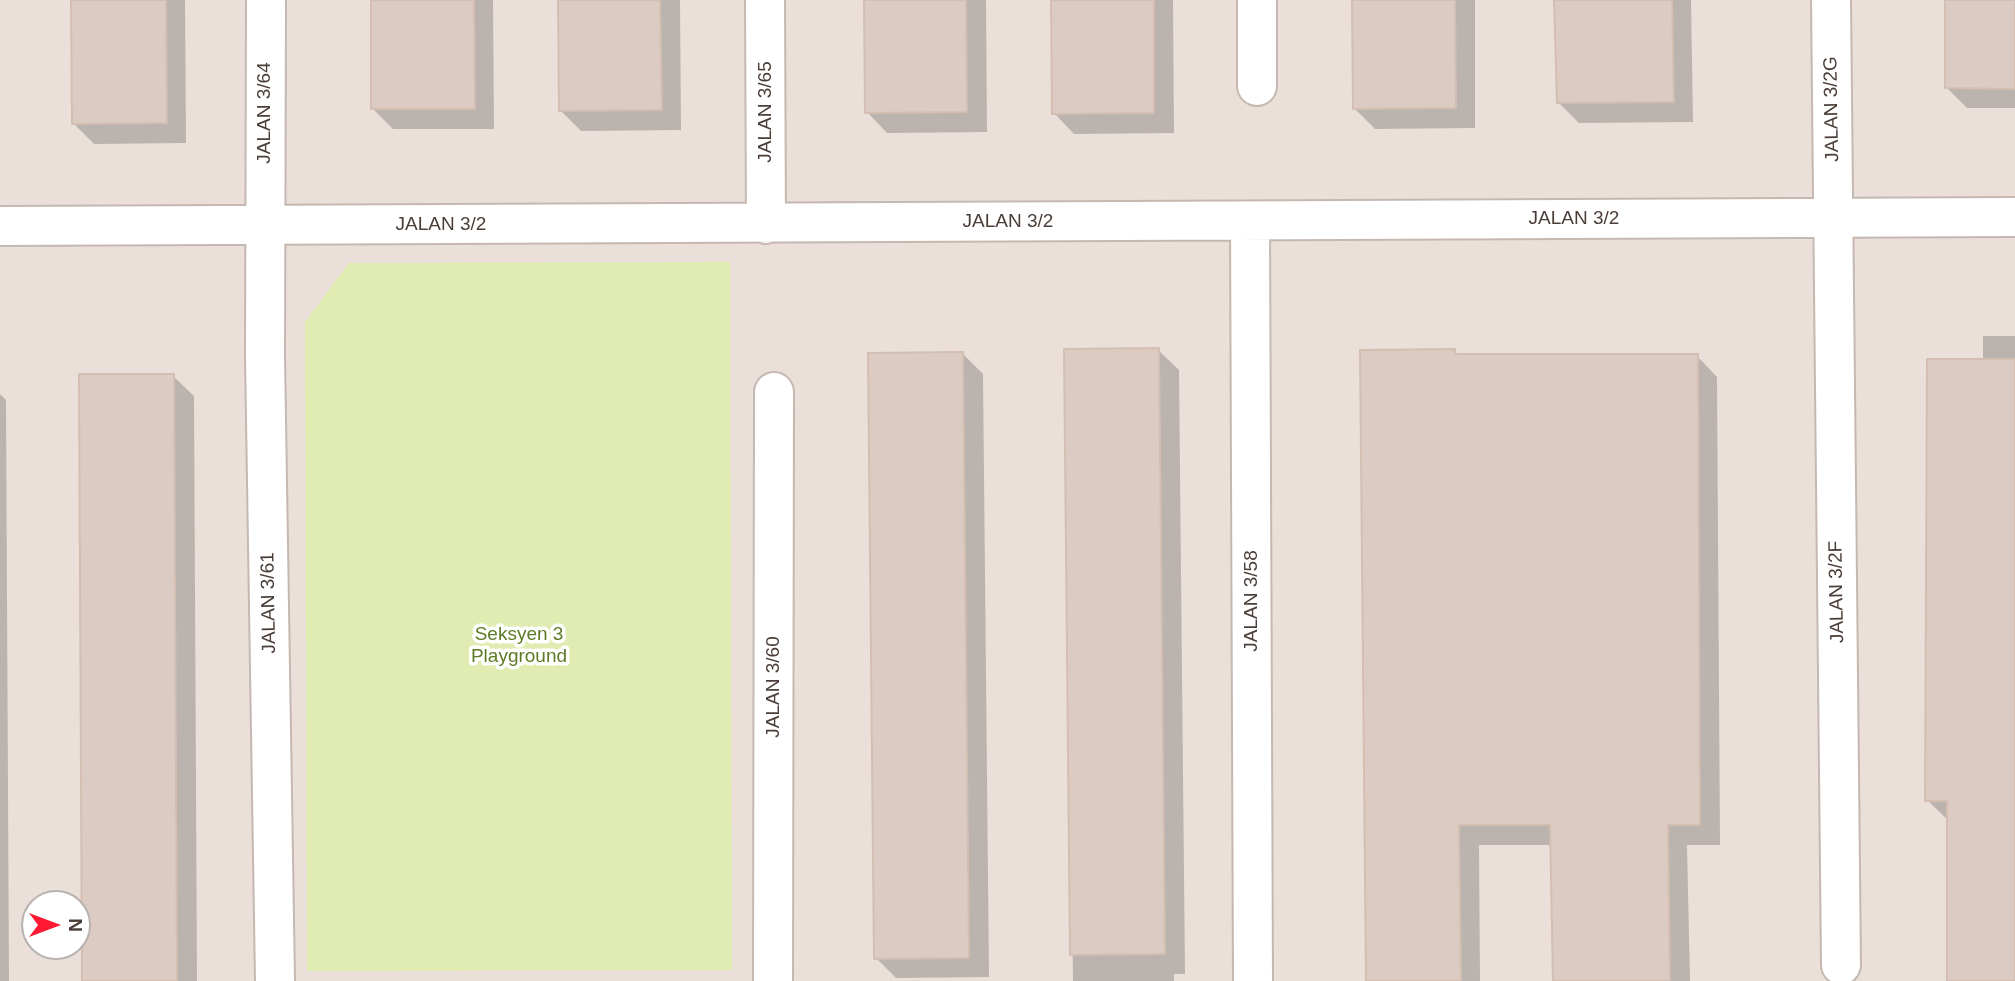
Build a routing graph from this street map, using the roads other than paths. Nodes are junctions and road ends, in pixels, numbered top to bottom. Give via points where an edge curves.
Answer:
1 (266, 0) edge
2 (765, 0) edge
3 (1257, 0) edge
4 (1831, 0) edge
5 (1257, 86) dead end
6 (2015, 217) edge
7 (1833, 218) junction
8 (1250, 221) junction
9 (766, 224) junction
10 (265, 225) junction
11 (0, 226) edge
12 (774, 392) dead end
13 (1840, 965) dead end
14 (275, 981) edge
15 (773, 981) edge
16 (1253, 981) edge

1 - 10 street, JALAN 3/64
2 - 9 street, JALAN 3/65
3 - 5 street
4 - 7 street, JALAN 3/2G
6 - 7 street, JALAN 3/2
7 - 8 street, JALAN 3/2
7 - 13 street, JALAN 3/2F
8 - 9 street, JALAN 3/2
8 - 16 street, JALAN 3/58
9 - 10 street, JALAN 3/2
10 - 11 street, JALAN 3/2
10 - 14 street, JALAN 3/61
12 - 15 street, JALAN 3/60

